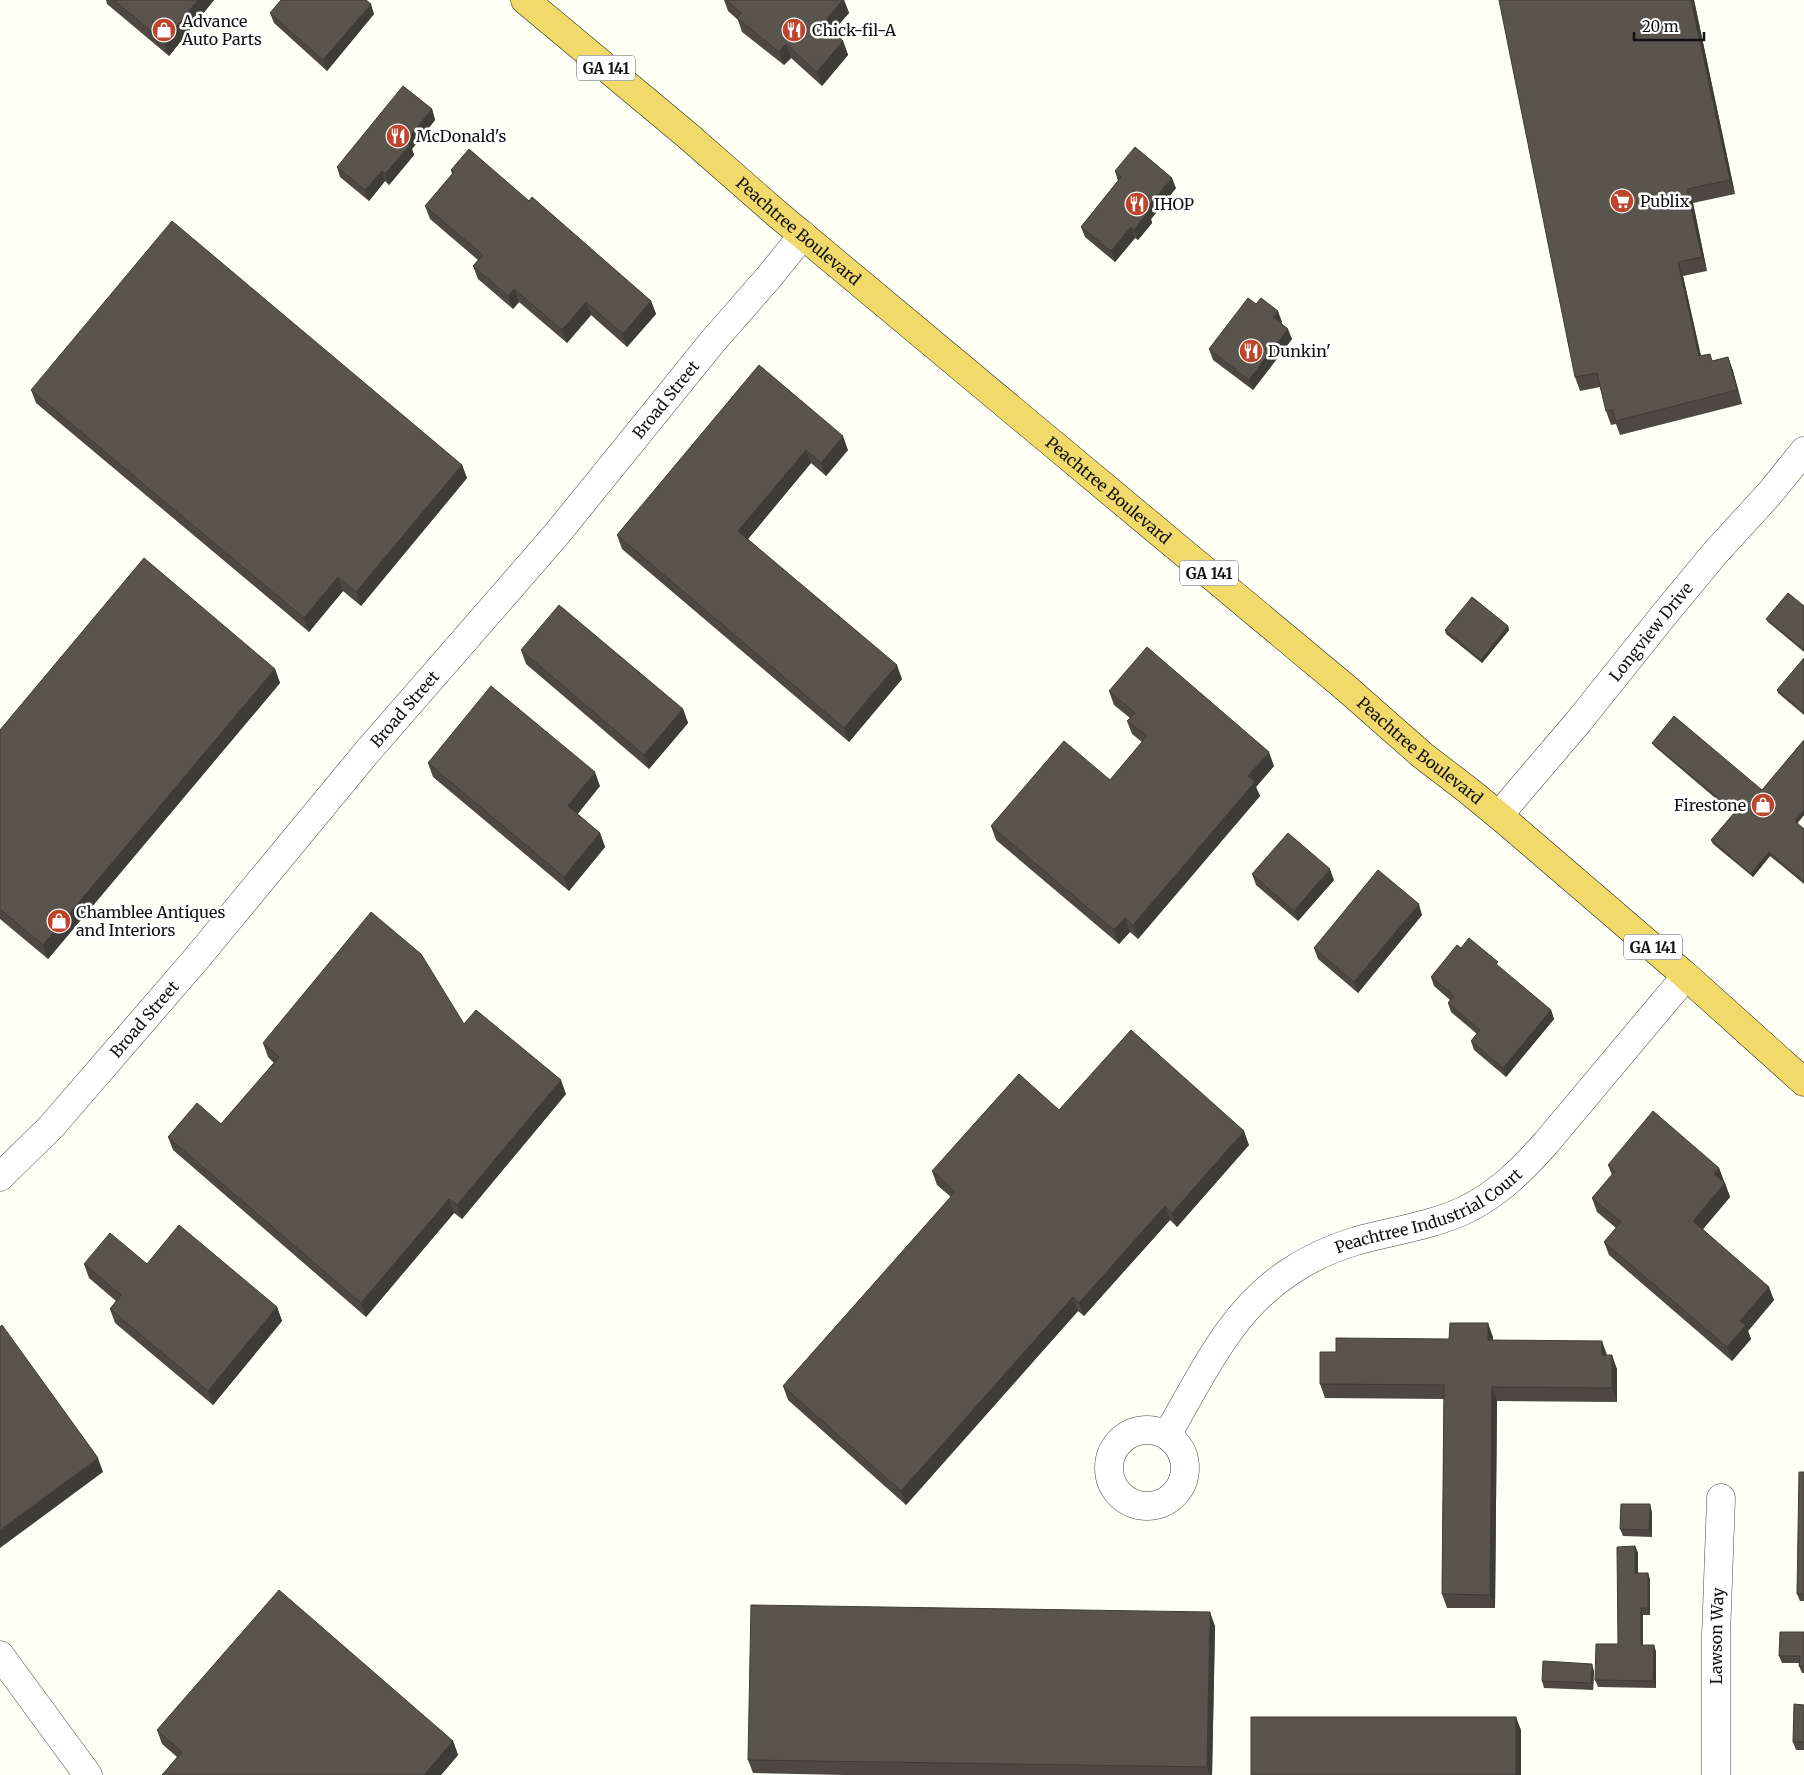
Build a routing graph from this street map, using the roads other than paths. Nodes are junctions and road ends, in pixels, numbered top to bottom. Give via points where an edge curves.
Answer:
1 (525, 0) edge
2 (803, 235) junction
3 (1804, 450) edge
4 (1499, 815) junction
5 (1686, 976) junction
6 (1804, 1082) edge
7 (0, 1176) edge
8 (1167, 1435) dead end
9 (1721, 1498) dead end
10 (0, 1655) edge
11 (88, 1775) edge
12 (1716, 1775) edge

1 - 2 highway, Peachtree Boulevard / GA 141
2 - 4 highway, Peachtree Boulevard / GA 141 via 1422,755
2 - 7 street, Broad Street via 556,535 367,752 197,958 51,1127
3 - 4 street, Longview Drive via 1662,616 1579,722
4 - 5 highway, Peachtree Boulevard / GA 141
5 - 6 highway, Peachtree Boulevard / GA 141
5 - 8 street, Peachtree Industrial Court via 1546,1143 1501,1189 1465,1210 1437,1221 1336,1248 1296,1268 1269,1288 1234,1324
9 - 12 street, Lawson Way via 1716,1636
10 - 11 street

